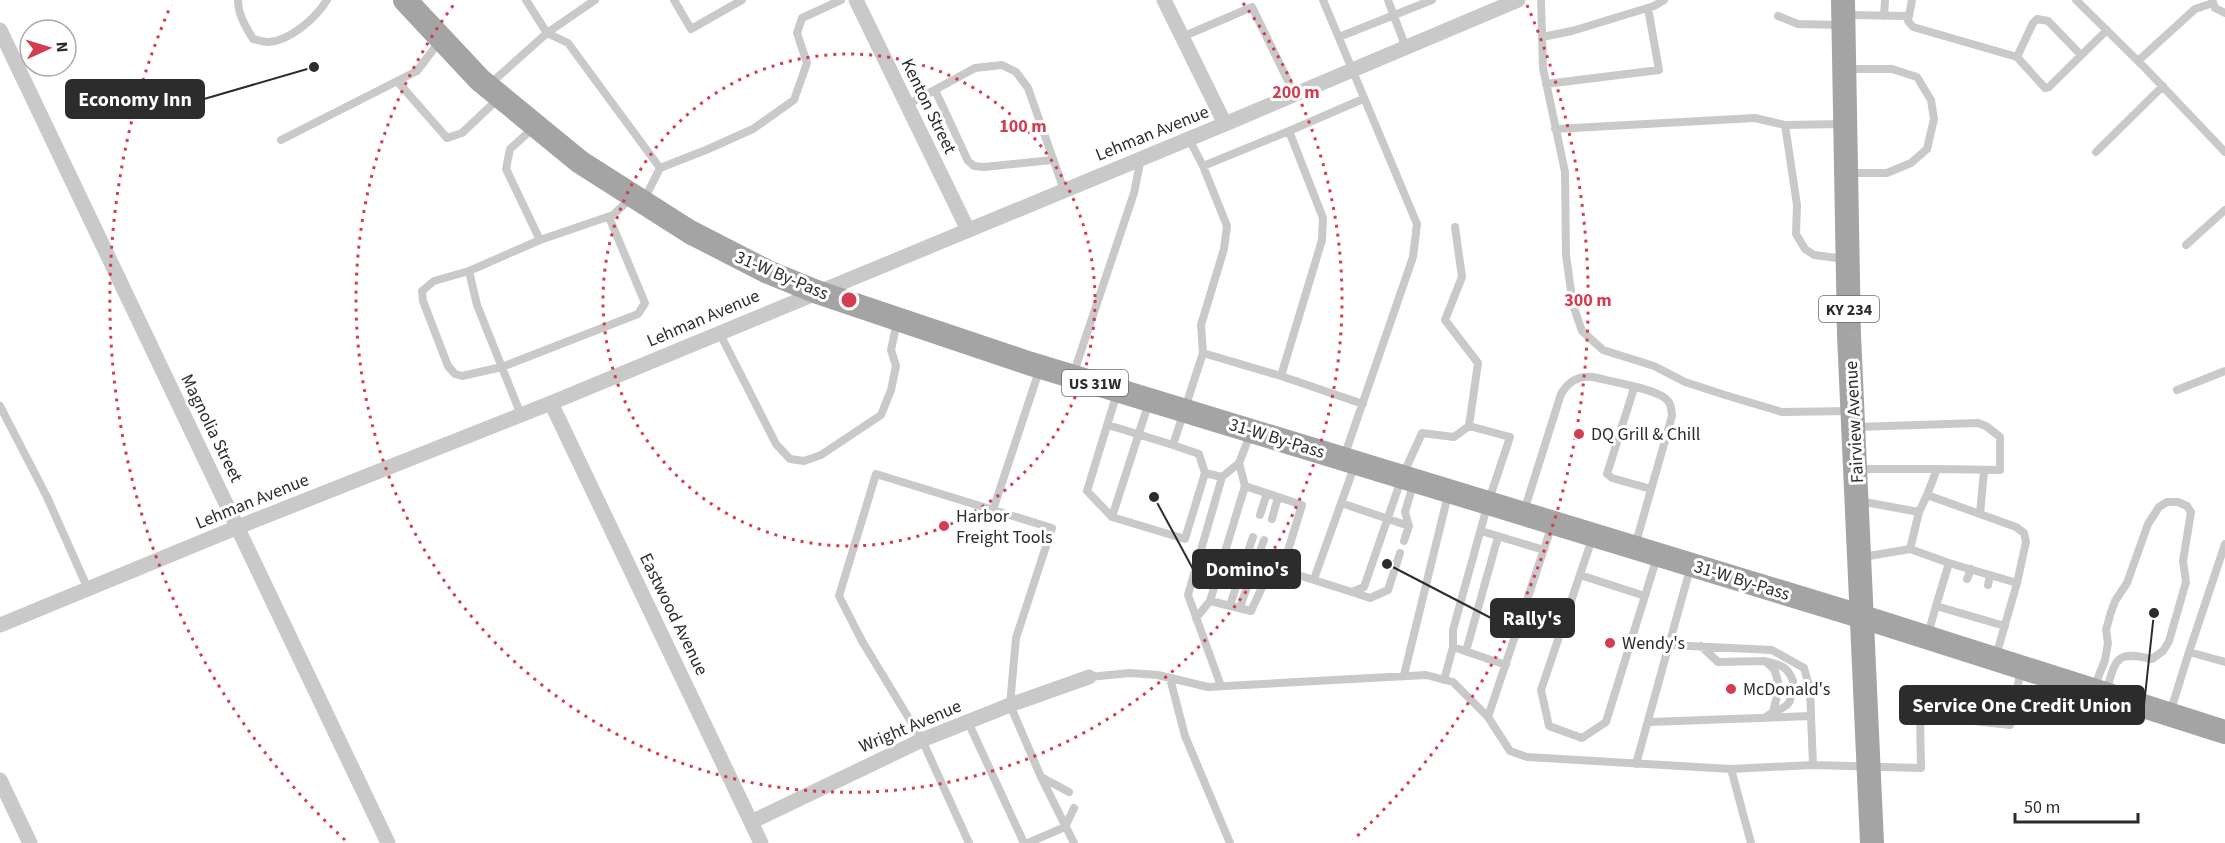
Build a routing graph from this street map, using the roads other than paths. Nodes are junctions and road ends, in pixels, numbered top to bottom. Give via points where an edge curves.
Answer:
1 (238, 0) edge
2 (327, 0) edge
3 (405, 0) edge
4 (526, 0) edge
5 (595, 0) edge
6 (674, 0) edge
7 (742, 0) edge
8 (841, 0) edge
9 (856, 0) edge
10 (1164, 0) edge
11 (1323, 0) edge
12 (1388, 0) edge
13 (1432, 0) edge
14 (1518, 0) edge
15 (1541, 0) edge
16 (1664, 0) edge
17 (1885, 0) edge
18 (1912, 0) edge
19 (2076, 0) edge
20 (2212, 2) edge
21 (1648, 8) junction
22 (1843, 13) edge
23 (2225, 13) edge
24 (1394, 15) junction
25 (1778, 16) dead end
26 (1884, 16) junction
27 (1908, 16) junction
28 (0, 30) edge
29 (2107, 30) junction
30 (547, 33) junction
31 (1182, 37) junction
32 (1542, 37) junction
33 (1339, 38) junction
34 (441, 39) junction
35 (1406, 48) junction
36 (2081, 55) junction
37 (2017, 57) junction
38 (2138, 61) junction
39 (1844, 69) junction
40 (1353, 70) junction
41 (397, 81) junction
42 (1546, 84) junction
43 (2163, 86) junction
44 (934, 90) junction
45 (494, 91) junction
46 (1295, 95) junction
47 (1363, 99) junction
48 (907, 105) junction
49 (1225, 124) junction
50 (1845, 124) junction
51 (1785, 125) junction
52 (536, 126) junction
53 (1555, 129) junction
54 (1289, 131) junction
55 (1189, 139) junction
56 (281, 140) dead end
57 (2096, 152) dead end
58 (2225, 152) edge
59 (1142, 158) junction
60 (1052, 159) junction
61 (1203, 166) junction
62 (660, 168) junction
63 (1846, 173) junction
64 (1064, 190) junction
65 (638, 199) junction
66 (2225, 210) edge
67 (609, 217) junction
68 (1455, 227) dead end
69 (968, 230) junction
70 (540, 240) junction
71 (2186, 245) dead end
72 (1847, 260) junction
73 (469, 272) junction
74 (817, 292) junction
75 (898, 319) junction
76 (719, 332) junction
77 (1203, 353) junction
78 (502, 367) junction
79 (1041, 367) junction
80 (2225, 371) edge
81 (1073, 376) junction
82 (1281, 376) junction
83 (1634, 388) junction
84 (1118, 390) junction
85 (2177, 390) dead end
86 (1150, 400) junction
87 (551, 403) junction
88 (1363, 404) junction
89 (0, 406) edge
90 (1184, 410) junction
91 (521, 415) junction
92 (1853, 419) junction
93 (1108, 425) junction
94 (1469, 426) junction
95 (1252, 431) junction
96 (1138, 435) junction
97 (1173, 445) junction
98 (1350, 461) junction
99 (1239, 463) junction
100 (1856, 469) junction
101 (1937, 469) junction
102 (1984, 471) junction
103 (1205, 473) junction
104 (1222, 477) junction
105 (1408, 478) junction
106 (1245, 486) junction
107 (1651, 489) junction
108 (1449, 491) junction
109 (1267, 493) junction
110 (1927, 495) junction
111 (1278, 497) junction
112 (1857, 501) junction
113 (1341, 503) junction
114 (1488, 503) junction
115 (993, 510) junction
116 (1919, 512) junction
117 (1523, 513) junction
118 (1980, 514) junction
119 (1260, 515) dead end
120 (1112, 517) junction
121 (1272, 519) dead end
122 (1388, 519) junction
123 (1553, 523) junction
124 (1409, 526) junction
125 (238, 527) junction
126 (1481, 531) junction
127 (1593, 535) junction
128 (1253, 537) dead end
129 (1498, 537) junction
130 (1264, 540) dead end
131 (1404, 541) dead end
132 (2225, 544) edge
133 (1634, 547) junction
134 (1910, 549) junction
135 (1544, 550) junction
136 (1400, 552) dead end
137 (1658, 555) junction
138 (1860, 558) junction
139 (1949, 563) junction
140 (1691, 564) junction
141 (1971, 569) junction
142 (1282, 570) junction
143 (1580, 575) junction
144 (1990, 575) junction
145 (1314, 579) junction
146 (1967, 579) dead end
147 (2017, 583) junction
148 (1988, 585) dead end
149 (88, 589) junction
150 (1352, 592) junction
151 (1645, 596) junction
152 (1210, 601) junction
153 (1960, 603) dead end
154 (1230, 605) junction
155 (1936, 606) junction
156 (1240, 607) junction
157 (1958, 612) junction
158 (1863, 617) junction
159 (1196, 618) junction
160 (0, 625) edge
161 (2005, 626) junction
162 (1927, 637) junction
163 (1669, 645) junction
164 (1701, 646) junction
165 (1453, 647) junction
166 (1466, 651) junction
167 (2189, 652) junction
168 (1995, 660) junction
169 (1766, 662) junction
170 (2225, 662) edge
171 (1506, 665) junction
172 (2022, 667) junction
173 (1404, 675) junction
174 (1089, 677) joint
175 (1170, 678) junction
176 (1444, 680) junction
177 (1221, 686) junction
178 (2099, 692) junction
179 (1010, 705) junction
180 (1773, 712) junction
181 (2169, 714) junction
182 (1811, 716) junction
183 (1488, 717) junction
184 (1762, 718) junction
185 (968, 722) junction
186 (1648, 722) junction
187 (2225, 732) edge
188 (922, 740) junction
189 (1636, 764) junction
190 (1813, 765) junction
191 (1869, 768) junction
192 (1731, 769) junction
193 (1041, 777) junction
194 (0, 780) edge
195 (1069, 792) dead end
196 (1074, 808) dead end
197 (752, 822) junction
198 (1065, 827) junction
199 (30, 843) edge
200 (388, 843) edge
201 (761, 843) edge
202 (969, 843) edge
203 (1026, 843) edge
204 (1074, 843) edge
205 (1230, 843) edge
206 (1751, 843) edge
207 (1872, 843) edge

1 - 2 lane via 244,24 253,39 266,42 281,40 304,25
3 - 34 main road, 31-W By-Pass / US 31W
4 - 30 lane
5 - 30 lane
6 - 7 lane via 691,29
8 - 62 lane via 802,18 797,33 807,63 794,100 753,129
9 - 48 street, Kenton Street
10 - 31 street
11 - 33 lane
12 - 24 lane
13 - 24 lane
14 - 35 street, Lehman Avenue
15 - 32 lane
16 - 21 lane
17 - 26 lane
18 - 27 lane
19 - 29 lane
20 - 23 lane
20 - 38 lane via 2195,9
21 - 32 lane
21 - 42 lane via 1659,70
22 - 25 lane via 1798,24
22 - 26 lane
22 - 39 main road, Fairview Avenue / KY 234
24 - 33 lane
24 - 35 lane
26 - 27 lane
27 - 37 lane via 1913,27
28 - 125 street, Magnolia Street
29 - 36 lane
29 - 38 lane
30 - 45 lane
30 - 62 lane via 568,43
31 - 46 lane via 1252,7
31 - 49 street
32 - 42 lane
33 - 40 lane
34 - 41 lane via 417,70
34 - 45 main road, 31-W By-Pass / US 31W
35 - 40 street, Lehman Avenue
36 - 37 lane via 2045,88
36 - 37 lane via 2048,21 2037,19
38 - 43 lane
39 - 50 main road, Fairview Avenue / KY 234
39 - 63 lane via 1892,69 1917,78 1930,100 1934,119 1927,149 1911,163 1887,173
40 - 46 street, Lehman Avenue
40 - 47 lane
41 - 45 lane via 447,138 462,133
41 - 56 lane
42 - 53 lane
43 - 57 lane
43 - 58 lane
44 - 48 lane
44 - 60 lane via 974,166
44 - 60 lane via 975,68 1002,65 1016,72 1028,88
45 - 52 main road, 31-W By-Pass / US 31W
46 - 49 street, Lehman Avenue
47 - 54 lane
47 - 88 lane via 1417,224 1413,257
48 - 69 street, Kenton Street
49 - 55 street, Lehman Avenue
50 - 51 lane
50 - 63 main road, Fairview Avenue / KY 234
51 - 53 lane via 1755,118
51 - 72 lane via 1797,205 1796,234 1814,255
52 - 65 main road, 31-W By-Pass / US 31W via 580,162
52 - 70 lane via 510,149 506,169
53 - 92 lane via 1565,172 1566,255 1581,331 1603,350 1654,366 1685,382 1782,412
54 - 61 lane
54 - 82 lane via 1323,218 1322,240
55 - 59 street, Lehman Avenue
55 - 61 lane
59 - 64 street, Lehman Avenue
59 - 81 lane
60 - 64 lane
61 - 77 lane via 1227,226 1201,325
62 - 65 lane
63 - 72 main road, Fairview Avenue / KY 234
64 - 69 street, Lehman Avenue
65 - 67 lane
65 - 74 main road, 31-W By-Pass / US 31W via 699,237
66 - 71 lane
67 - 70 lane
67 - 78 lane via 645,303 638,314
68 - 94 lane via 1462,277 1445,320 1478,363
69 - 74 street, Lehman Avenue
70 - 73 lane
72 - 92 main road, Fairview Avenue / KY 234
73 - 78 lane
73 - 78 lane via 434,281 422,291 423,301 448,366 455,374 468,376
74 - 75 main road, 31-W By-Pass / US 31W
74 - 76 street, Lehman Avenue
75 - 76 lane via 891,350 896,366 881,415 821,455 804,461 790,459 776,444
75 - 79 main road, 31-W By-Pass / US 31W
76 - 87 street, Lehman Avenue
77 - 82 lane
77 - 90 lane
78 - 91 lane
79 - 81 main road, 31-W By-Pass / US 31W
79 - 115 lane
80 - 85 lane
81 - 84 main road, 31-W By-Pass / US 31W
82 - 88 lane
83 - 107 lane via 1665,398 1671,404 1672,416
83 - 107 lane via 1607,474
83 - 117 lane via 1587,376 1565,387
84 - 86 main road, 31-W By-Pass / US 31W
84 - 93 lane
86 - 90 main road, 31-W By-Pass / US 31W
86 - 96 lane
87 - 91 street, Lehman Avenue
87 - 197 street, Eastwood Avenue
88 - 98 lane
89 - 149 lane
90 - 95 main road, 31-W By-Pass / US 31W
90 - 97 lane
91 - 125 street, Lehman Avenue
92 - 100 main road, Fairview Avenue / KY 234
92 - 102 lane via 1986,426 2000,437 2000,470
93 - 96 lane
93 - 120 lane via 1087,491
94 - 105 lane via 1454,437 1422,433
94 - 114 lane via 1510,437
95 - 98 main road, 31-W By-Pass / US 31W
95 - 99 lane
96 - 97 lane
96 - 120 lane
97 - 103 lane via 1199,454
98 - 105 main road, 31-W By-Pass / US 31W
98 - 113 lane
99 - 104 lane
99 - 106 lane
100 - 101 lane
100 - 112 main road, Fairview Avenue / KY 234
101 - 102 lane
101 - 110 lane
102 - 118 lane
103 - 104 lane
103 - 120 lane via 1185,538
104 - 159 lane via 1188,595
105 - 108 main road, 31-W By-Pass / US 31W
105 - 122 lane
105 - 124 lane via 1405,512
106 - 109 lane
106 - 152 lane
107 - 133 lane
108 - 114 main road, 31-W By-Pass / US 31W
108 - 173 lane
109 - 111 lane
109 - 119 lane
110 - 116 lane
110 - 118 lane
111 - 121 lane
111 - 142 lane via 1302,505
112 - 116 lane
112 - 138 main road, Fairview Avenue / KY 234
113 - 122 lane
113 - 145 lane
114 - 117 main road, 31-W By-Pass / US 31W
114 - 126 lane
115 - 179 lane via 1052,528 1016,638
115 - 188 lane via 876,474 839,596
116 - 134 lane
117 - 123 main road, 31-W By-Pass / US 31W
118 - 147 lane via 2016,526 2024,533 2026,542
122 - 124 lane
122 - 150 lane via 1364,587
123 - 127 main road, 31-W By-Pass / US 31W
123 - 135 lane
124 - 131 lane
125 - 149 street, Lehman Avenue
125 - 200 street, Magnolia Street
126 - 129 lane
126 - 165 lane via 1453,630
127 - 133 main road, 31-W By-Pass / US 31W
127 - 143 lane
128 - 154 lane
129 - 135 lane
129 - 166 lane
130 - 156 lane
132 - 167 lane
133 - 137 main road, 31-W By-Pass / US 31W
134 - 138 lane
134 - 139 lane
135 - 171 lane
136 - 150 lane via 1388,590 1370,598
137 - 140 main road, 31-W By-Pass / US 31W
137 - 151 lane
138 - 158 main road, Fairview Avenue / KY 234
139 - 141 lane
139 - 155 lane
140 - 158 main road, 31-W By-Pass / US 31W
140 - 163 lane
141 - 144 lane
141 - 146 lane
142 - 145 lane
142 - 156 lane via 1265,581 1251,611
143 - 151 lane
143 - 151 lane via 1541,690 1549,726 1582,738 1606,722
144 - 147 lane
144 - 148 lane
145 - 150 lane
147 - 161 lane
149 - 160 street, Lehman Avenue
152 - 154 lane
152 - 159 lane
153 - 157 lane
154 - 156 lane
155 - 157 lane
155 - 162 lane
157 - 161 lane via 1981,614
158 - 162 main road, 31-W By-Pass / US 31W
158 - 191 main road, Fairview Avenue / KY 234
159 - 177 lane
161 - 168 lane
162 - 168 main road, 31-W By-Pass / US 31W
163 - 164 lane
163 - 186 lane
164 - 169 lane via 1718,662
164 - 182 lane via 1772,650 1804,668
165 - 166 lane
165 - 176 lane
166 - 171 lane
167 - 170 lane
167 - 181 lane
168 - 172 main road, 31-W By-Pass / US 31W
169 - 180 lane via 1774,669 1779,685
169 - 180 lane via 1789,670 1792,684 1792,700
171 - 183 lane
172 - 178 main road, 31-W By-Pass / US 31W
172 - 191 lane via 2010,725 1920,715 1921,768
173 - 176 lane
173 - 177 lane
174 - 175 lane via 1130,673
174 - 179 street, Wright Avenue
175 - 177 lane via 1208,687
175 - 205 lane via 1185,736
176 - 183 lane via 1453,682
178 - 178 lane via 2119,658 2130,654 2152,659 2169,641 2186,582 2183,561 2191,512 2178,502 2159,507 2148,524 2127,583 2115,601 2106,630 2108,643
178 - 181 main road, 31-W By-Pass / US 31W
179 - 185 street, Wright Avenue
179 - 193 lane
180 - 184 lane
181 - 187 main road, 31-W By-Pass / US 31W
182 - 184 lane
182 - 190 lane
183 - 189 lane via 1510,751 1527,757
184 - 186 lane
185 - 188 street, Wright Avenue
185 - 203 lane
186 - 189 lane
188 - 197 street, Wright Avenue
188 - 202 lane
189 - 192 lane
190 - 191 lane
190 - 192 lane
191 - 207 main road, Fairview Avenue / KY 234
192 - 206 lane
193 - 195 lane
193 - 198 lane
194 - 199 street
196 - 198 lane
197 - 201 street, Eastwood Avenue
198 - 203 lane
198 - 204 lane

